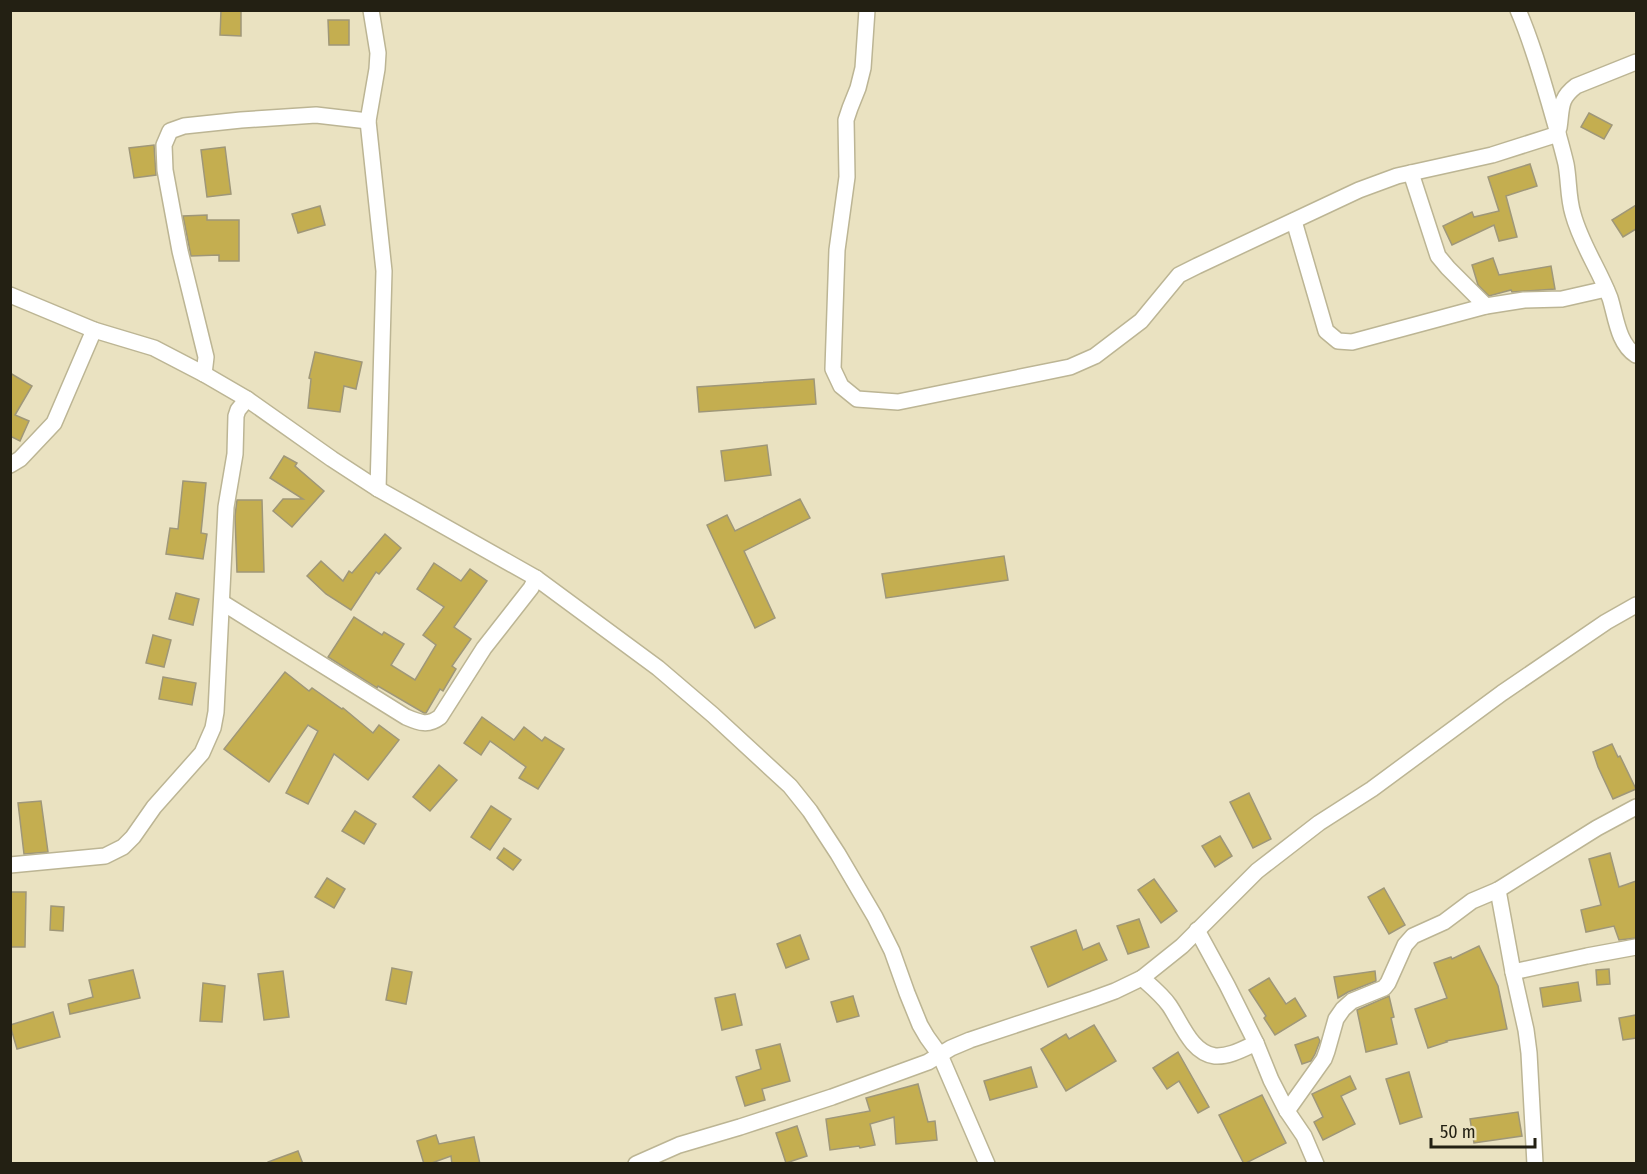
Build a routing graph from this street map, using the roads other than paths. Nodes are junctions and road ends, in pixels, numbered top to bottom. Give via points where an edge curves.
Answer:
1 (371, 10) edge
2 (867, 10) edge
3 (1518, 10) edge
4 (1636, 62) edge
5 (368, 121) junction
6 (1558, 134) junction
7 (1411, 173) junction
8 (1294, 221) junction
9 (1606, 289) junction
10 (10, 295) edge
11 (1486, 306) junction
12 (94, 330) junction
13 (1636, 355) edge
14 (204, 374) junction
15 (247, 399) junction
16 (10, 465) edge
17 (378, 489) junction
18 (536, 578) junction
19 (223, 603) junction
20 (1636, 605) edge
21 (1636, 807) edge
22 (10, 865) edge
23 (1498, 890) junction
24 (1197, 930) junction
25 (1636, 947) edge
26 (1513, 972) junction
27 (1142, 978) junction
28 (1256, 1043) junction
29 (940, 1055) junction
30 (1287, 1111) junction
31 (636, 1164) edge
32 (987, 1164) edge
33 (1316, 1164) edge
34 (1535, 1164) edge

1 - 5 street via 378,53
2 - 8 street via 863,68 846,120 847,177 837,250 832,369 841,386 857,399 898,402 1070,367 1095,356 1141,321 1179,275
3 - 6 street
4 - 6 street via 1568,92
5 - 14 street via 316,115 184,126 170,131 164,145 165,170 206,357
5 - 17 street via 384,271
6 - 7 street via 1492,155
6 - 9 street via 1572,213
7 - 8 street via 1359,190
7 - 11 street via 1438,256
8 - 11 street via 1326,331 1338,341 1352,342
9 - 11 street via 1562,299
9 - 13 street via 1623,342
10 - 12 street
12 - 14 street via 154,348
12 - 16 street via 54,423
14 - 15 street
15 - 17 street
15 - 19 street via 236,416 235,454 226,507
17 - 18 street
18 - 19 street via 484,648 441,717 425,723 406,717
18 - 29 street via 658,668 790,786 875,917 920,1025
19 - 22 street via 216,712 202,753 123,847 105,856
20 - 24 street via 1502,693 1319,823 1257,871
21 - 23 street
23 - 26 street
23 - 30 street via 1413,936 1384,988 1342,1009 1328,1052
24 - 27 street
24 - 28 street
25 - 26 street
26 - 34 street via 1527,1030
27 - 28 street via 1167,1002 1192,1042 1203,1052 1215,1056 1231,1054
27 - 29 street via 1093,999 970,1040
28 - 30 street
29 - 31 street via 832,1097 679,1145
29 - 32 street
30 - 33 street

